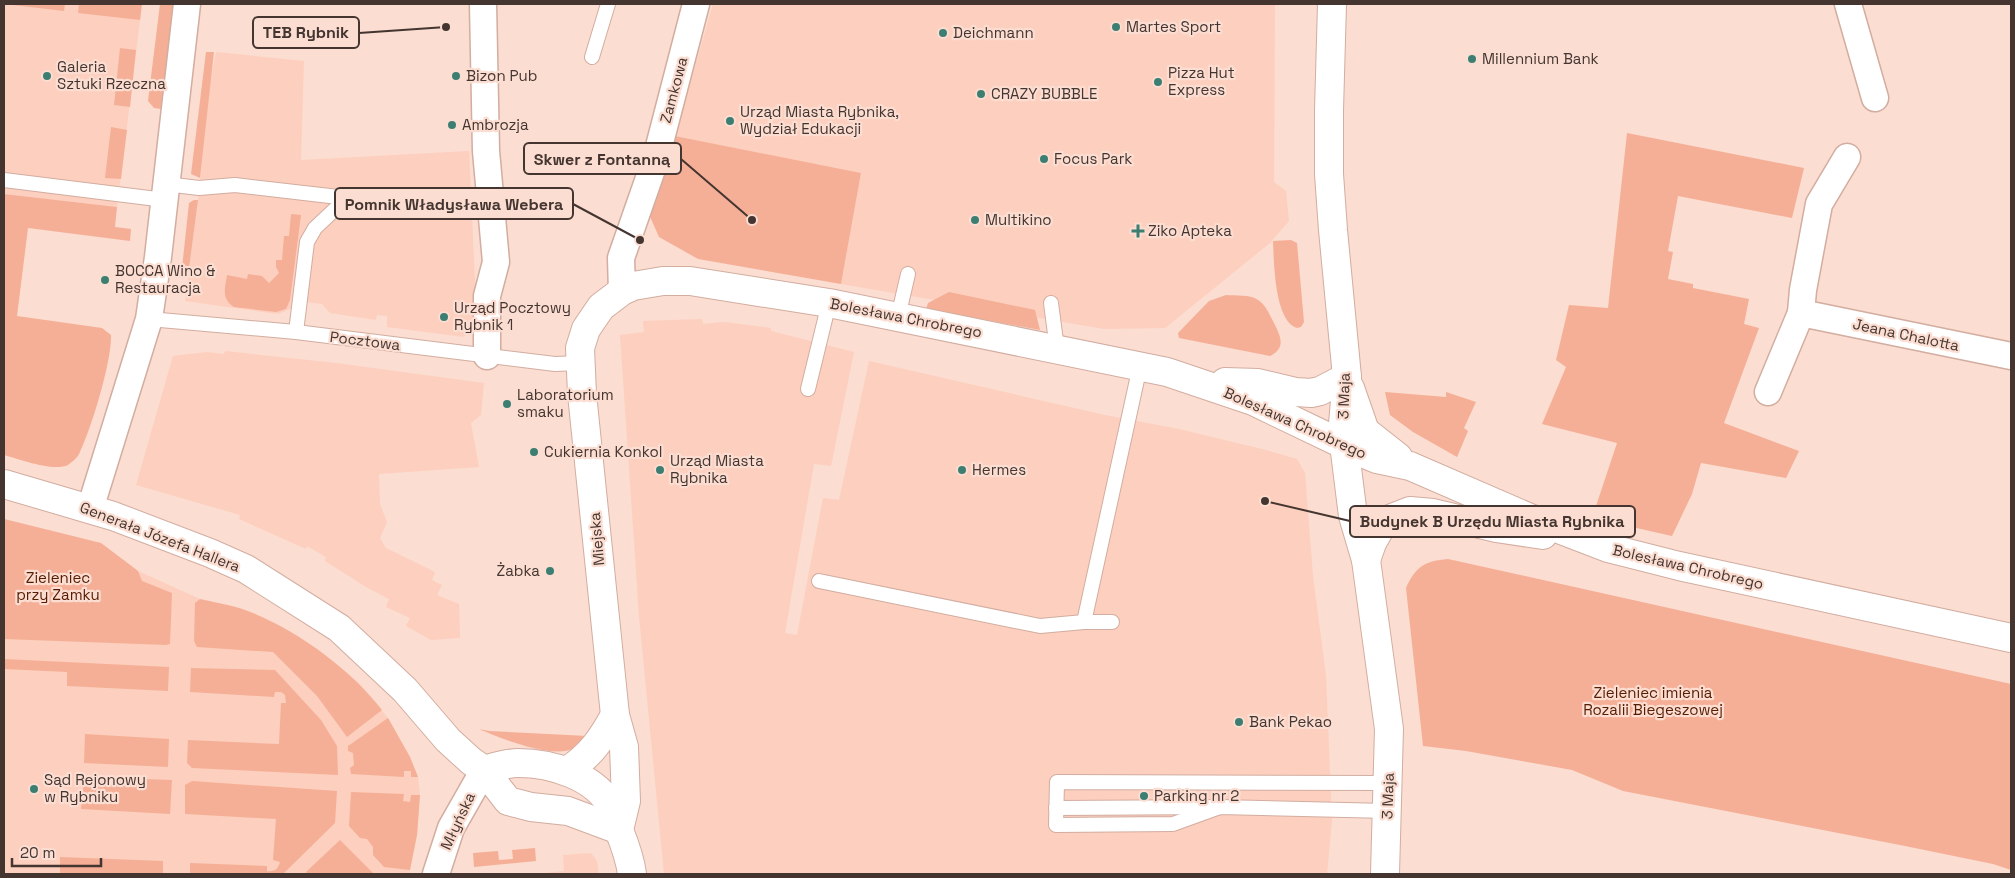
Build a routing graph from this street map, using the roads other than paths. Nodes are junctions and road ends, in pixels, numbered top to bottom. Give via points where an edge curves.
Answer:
1 (187, 4) edge
2 (483, 4) edge
3 (608, 4) edge
4 (696, 4) edge
5 (1332, 4) edge
6 (1848, 4) edge
7 (592, 57) dead end
8 (1875, 98) dead end
9 (1847, 157) dead end
10 (4, 180) edge
11 (165, 192) junction
12 (908, 274) dead end
13 (622, 291) junction
14 (828, 303) junction
15 (1052, 303) dead end
16 (1801, 313) junction
17 (898, 317) junction
18 (149, 319) junction
19 (296, 332) junction
20 (1056, 349) junction
21 (487, 356) junction
22 (2011, 356) edge
23 (580, 363) junction
24 (1140, 366) junction
25 (1347, 378) junction
26 (1193, 381) junction
27 (808, 389) dead end
28 (1768, 392) dead end
29 (1344, 444) junction
30 (1410, 466) junction
31 (4, 484) edge
32 (90, 509) junction
33 (1589, 542) junction
34 (1366, 560) junction
35 (819, 581) dead end
36 (1084, 622) junction
37 (1112, 622) dead end
38 (2011, 638) edge
39 (614, 715) junction
40 (484, 770) junction
41 (567, 771) junction
42 (1389, 783) junction
43 (1220, 807) junction
44 (1056, 808) junction
45 (1388, 811) junction
46 (619, 830) junction
47 (436, 874) edge
48 (632, 874) edge
49 (1385, 874) edge

1 - 11 street
2 - 21 street via 486,150 496,262 487,296
3 - 7 lane
4 - 13 street, Zamkowa via 656,158 621,258
5 - 25 street, 3 Maja via 1330,192
6 - 8 street
9 - 16 street via 1819,204
10 - 11 lane
11 - 18 street
11 - 19 lane via 234,185 347,198 315,228 307,242
12 - 17 lane
13 - 14 street, Bolesława Chrobrego via 653,282 690,280
13 - 23 street, Bolesława Chrobrego via 591,321 582,342
14 - 17 street, Bolesława Chrobrego
14 - 27 lane
15 - 20 lane
16 - 22 street, Jeana Chalotta
16 - 28 street
17 - 20 street, Bolesława Chrobrego
18 - 19 lane, Pocztowa
18 - 32 street
19 - 21 lane, Pocztowa
20 - 24 street, Bolesława Chrobrego
21 - 23 lane, Pocztowa via 555,364
23 - 39 street, Miejska
24 - 26 street, Bolesława Chrobrego
24 - 36 lane
25 - 26 street via 1311,393 1258,383
25 - 29 street, 3 Maja
25 - 30 street via 1365,431
26 - 29 street, Bolesława Chrobrego via 1253,401
29 - 30 street, Bolesława Chrobrego via 1377,458
29 - 34 street, 3 Maja via 1353,516
30 - 33 street, Bolesława Chrobrego
31 - 32 street, Generała Józefa Hallera
32 - 40 street, Generała Józefa Hallera via 246,569 340,628 405,690 448,740
33 - 34 street via 1410,511 1392,518 1381,527
33 - 38 street, Bolesława Chrobrego via 1679,566
34 - 42 street, 3 Maja via 1389,729
35 - 36 lane via 1040,626
36 - 37 lane
39 - 41 street via 593,751
39 - 46 street, Miejska via 624,747 626,801
40 - 41 street via 517,762
40 - 46 street, Generała Józefa Hallera via 508,801 568,811
40 - 47 street, Młyńska via 451,828
41 - 46 street via 599,791 612,807
42 - 44 lane via 1057,782
42 - 45 street, 3 Maja
43 - 44 lane
43 - 44 lane via 1173,824 1056,825
43 - 45 lane
45 - 49 street, 3 Maja
46 - 48 street via 628,851

